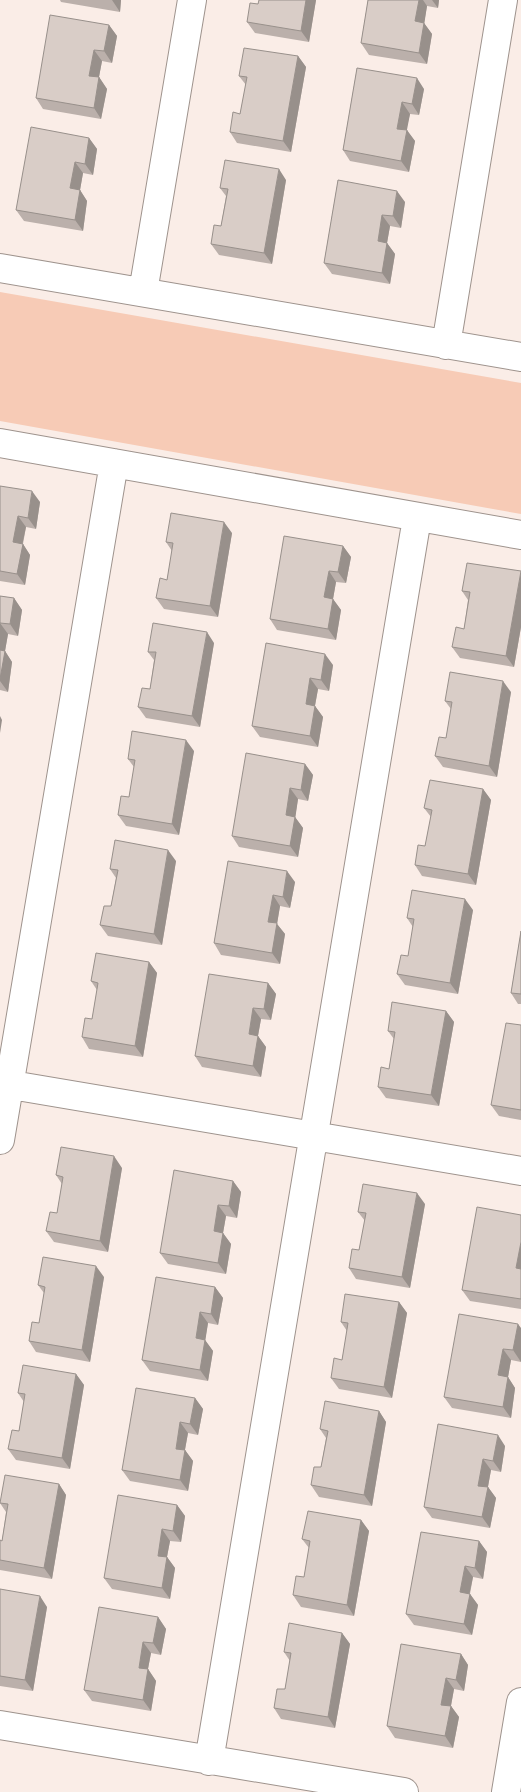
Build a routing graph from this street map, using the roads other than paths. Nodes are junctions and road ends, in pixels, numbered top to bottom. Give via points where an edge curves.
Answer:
1 (192, 0) edge
2 (503, 0) edge
3 (0, 268) edge
4 (142, 292) junction
5 (446, 345) junction
6 (521, 358) edge
7 (0, 443) edge
8 (114, 463) junction
9 (417, 518) junction
10 (521, 535) edge
11 (5, 1084) edge
12 (313, 1136) junction
13 (0, 1140) edge
14 (521, 1172) edge
15 (521, 1702) edge
16 (0, 1725) edge
17 (208, 1761) junction
18 (404, 1792) edge
19 (506, 1792) edge

1 - 4 street
2 - 5 street
3 - 4 street
4 - 5 street
5 - 6 street
7 - 8 street
8 - 9 street
8 - 11 street
9 - 10 street
9 - 12 street
11 - 12 street
11 - 13 street
12 - 14 street
12 - 17 street
15 - 19 street
16 - 17 street
17 - 18 street

